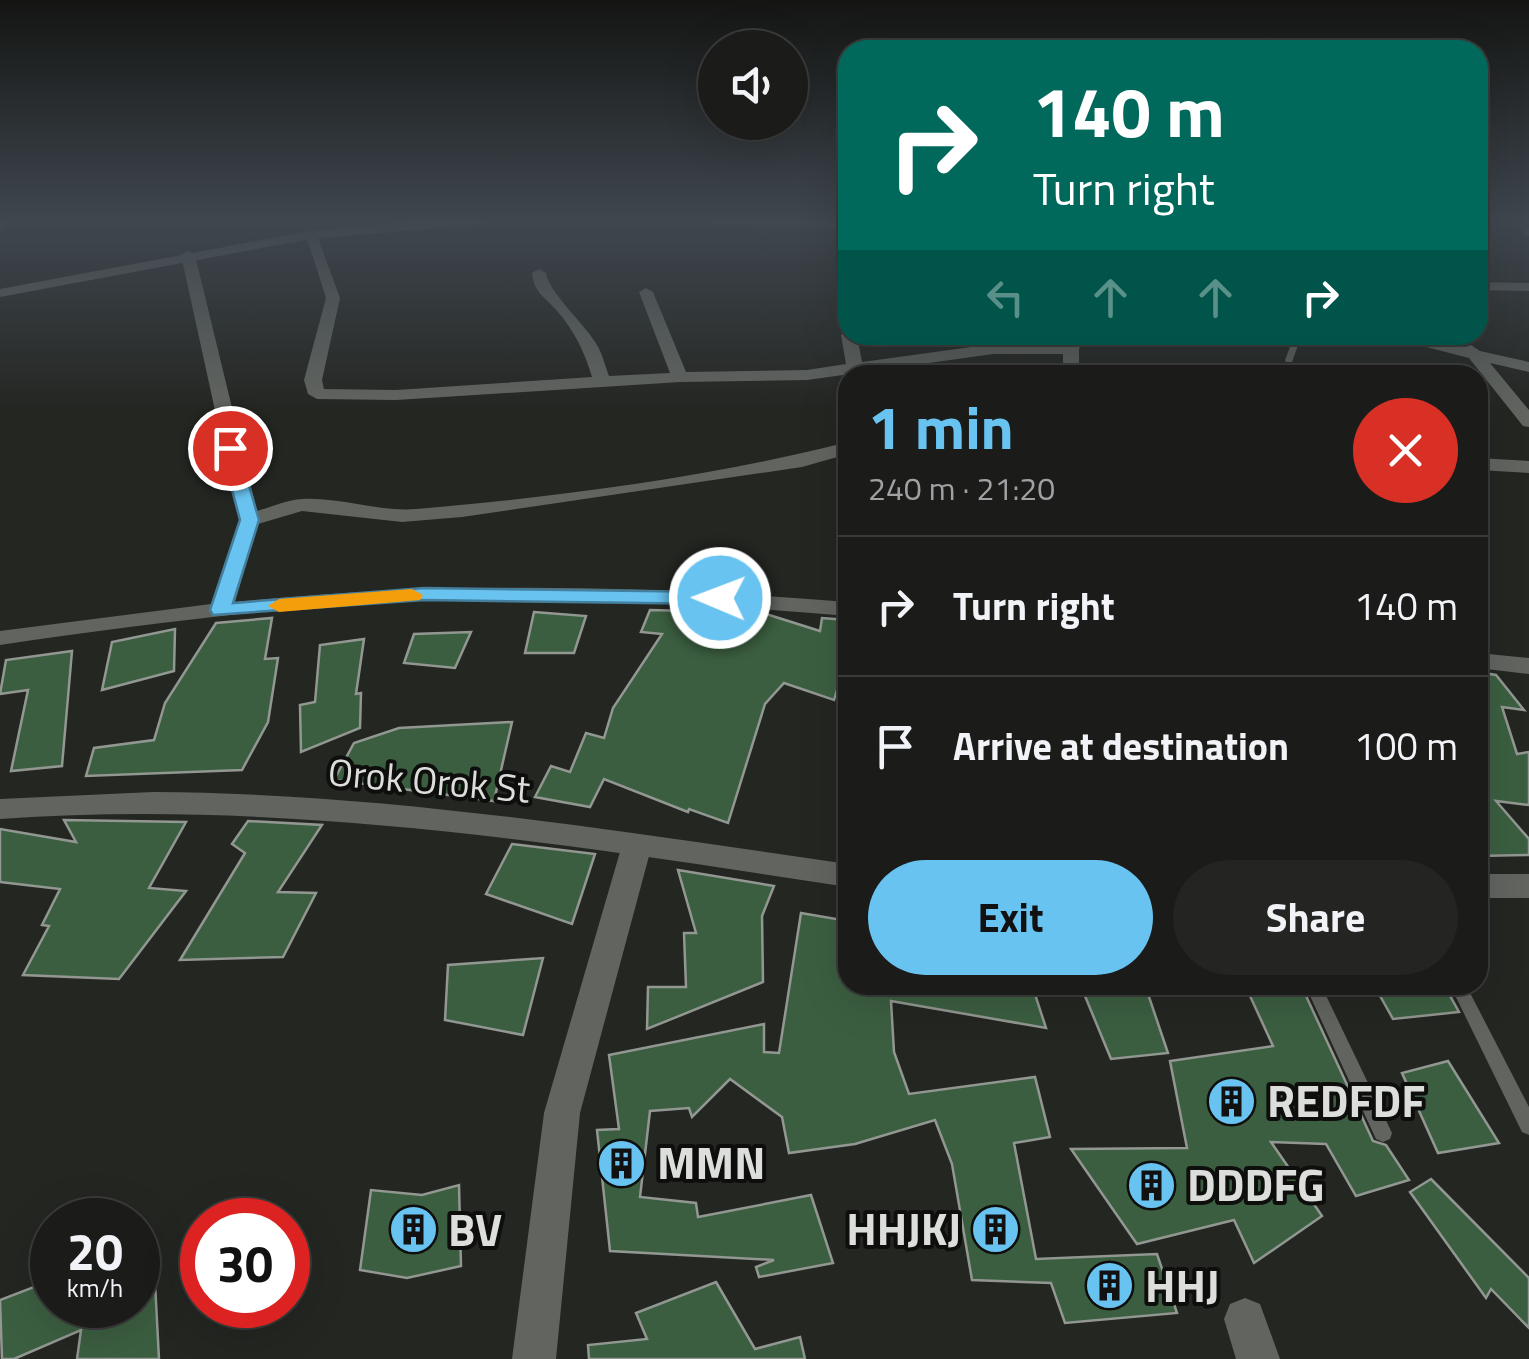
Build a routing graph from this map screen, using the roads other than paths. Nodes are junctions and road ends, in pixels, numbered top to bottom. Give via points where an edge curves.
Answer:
1 (51, 283) edge
2 (195, 283) edge
3 (328, 283) edge
4 (540, 283) edge
5 (1488, 286) edge
6 (1529, 286) edge
7 (646, 292) dead end
8 (0, 294) edge
9 (1032, 345) edge
10 (1295, 345) edge
11 (1434, 345) edge
12 (1467, 345) edge
13 (1475, 354) junction
14 (1289, 360) dead end
15 (878, 365) edge
16 (1484, 365) edge
17 (1529, 367) edge
18 (1488, 370) edge
19 (838, 371) edge
20 (680, 377) junction
21 (602, 382) junction
22 (1529, 422) edge
23 (838, 451) edge
24 (1488, 465) edge
25 (1529, 467) edge
26 (249, 520) junction
27 (838, 608) edge
28 (220, 610) junction
29 (0, 638) edge
30 (1488, 662) edge
31 (1529, 666) edge
32 (0, 808) edge
33 (637, 845) junction
34 (838, 875) edge
35 (1488, 886) edge
36 (1529, 886) edge
37 (1318, 995) edge
38 (1463, 995) edge
39 (1529, 1126) edge
40 (1383, 1133) dead end
41 (534, 1359) edge

1 - 8 street
2 - 26 street
3 - 21 street via 333,298 313,380 317,394
4 - 21 street via 591,348
5 - 6 street
7 - 20 street
9 - 15 street
10 - 14 lane
11 - 13 street
12 - 13 street
13 - 16 street
13 - 17 street
18 - 22 street
19 - 20 street
20 - 21 street
23 - 26 street via 715,476 462,511 402,516 301,505
24 - 25 street
26 - 28 street
27 - 28 street via 494,593
28 - 29 street
30 - 31 street
32 - 33 street, Orok Orok St via 239,805 518,828
33 - 34 street, Orok Orok St
33 - 41 street via 562,1114
35 - 36 street
37 - 40 lane
38 - 39 lane

